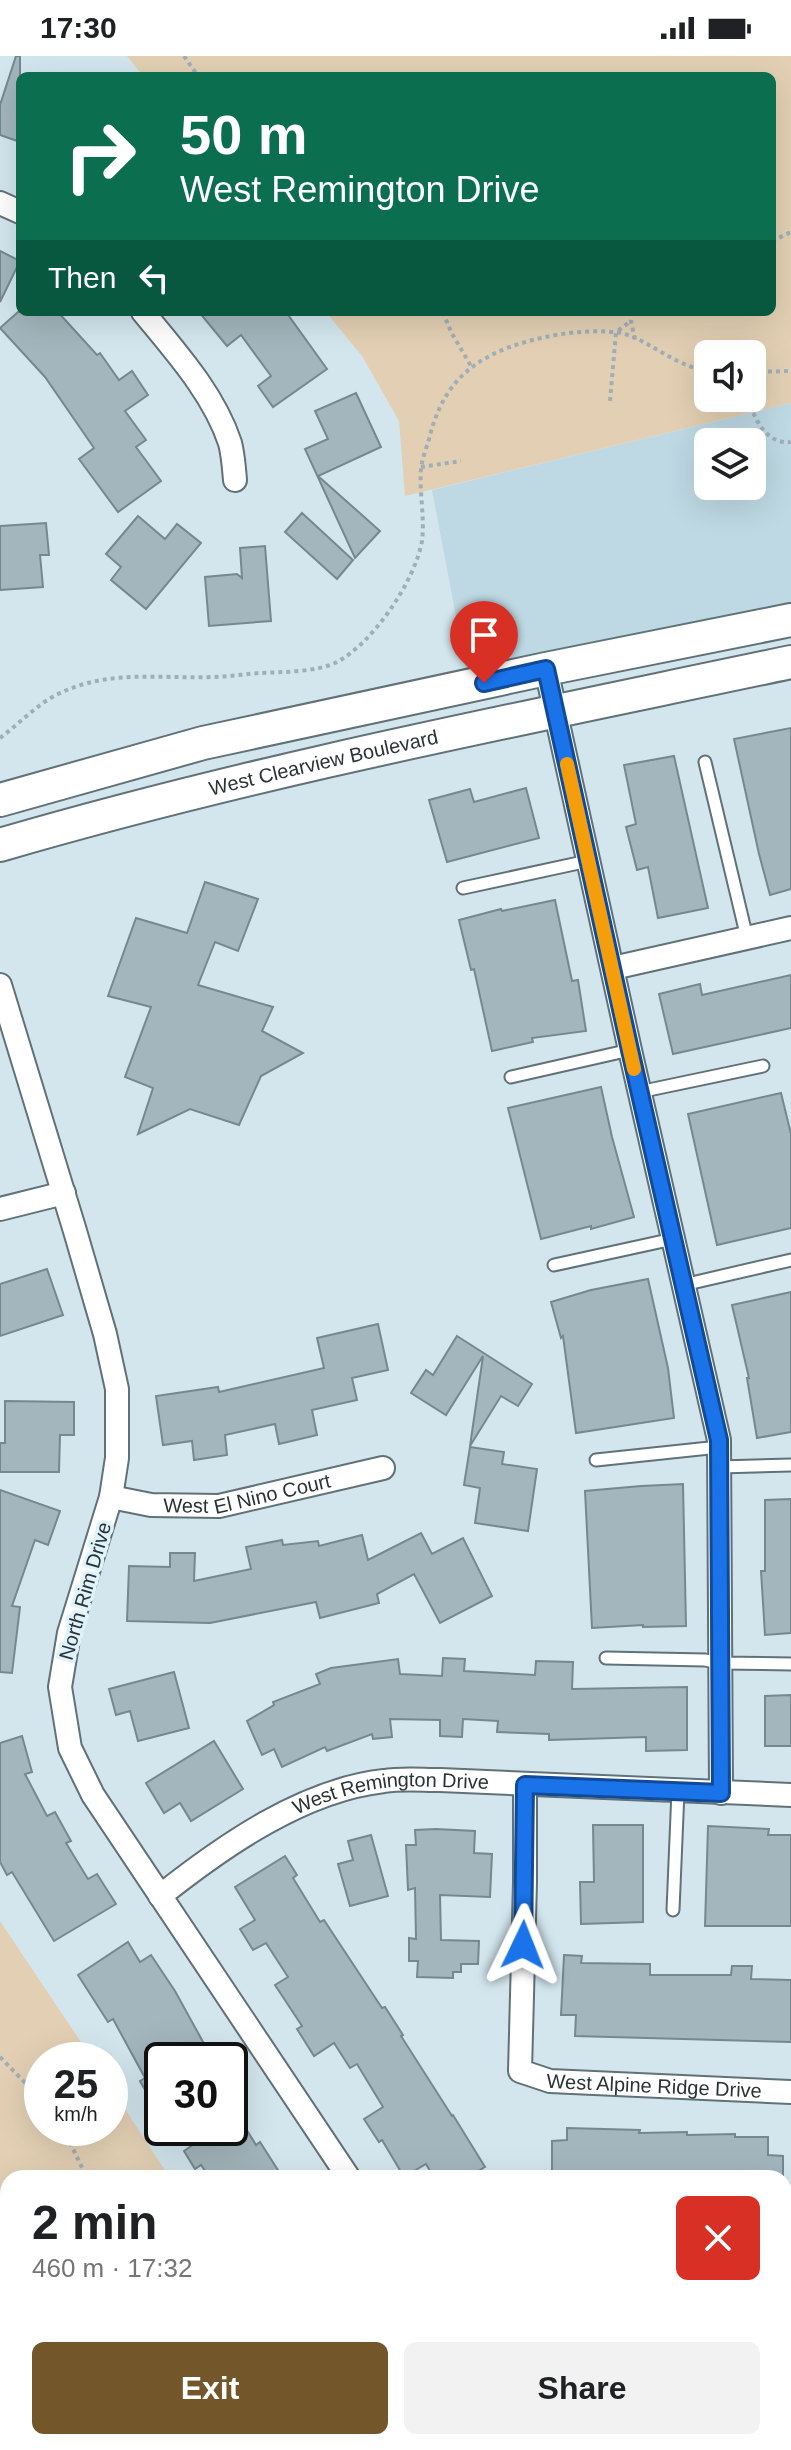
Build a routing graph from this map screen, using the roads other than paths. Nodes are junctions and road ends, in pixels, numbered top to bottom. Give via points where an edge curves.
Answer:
1 (146, 316) edge
2 (235, 480) dead end
3 (791, 620) edge
4 (791, 662) edge
5 (546, 669) junction
6 (556, 711) junction
7 (705, 762) dead end
8 (0, 800) edge
9 (0, 845) edge
10 (588, 861) junction
11 (463, 888) dead end
12 (791, 928) edge
13 (747, 938) junction
14 (613, 968) junction
15 (0, 985) edge
16 (630, 1050) junction
17 (763, 1066) dead end
18 (511, 1077) dead end
19 (639, 1092) junction
20 (64, 1193) junction
21 (0, 1209) edge
22 (673, 1239) junction
23 (791, 1260) edge
24 (554, 1265) dead end
25 (683, 1285) junction
26 (719, 1457) junction
27 (596, 1460) dead end
28 (791, 1465) edge
29 (383, 1468) dead end
30 (111, 1497) junction
31 (606, 1658) dead end
32 (720, 1663) junction
33 (791, 1664) edge
34 (525, 1785) junction
35 (678, 1791) junction
36 (721, 1793) junction
37 (791, 1795) edge
38 (160, 1896) junction
39 (673, 1910) dead end
40 (791, 2092) edge
41 (344, 2170) edge

1 - 2 street via 218,414 231,445
3 - 5 street
4 - 6 street, West Clearview Boulevard
5 - 6 street
5 - 8 street via 203,743
6 - 9 street, West Clearview Boulevard via 221,785
6 - 10 street
7 - 13 lane
10 - 11 lane
10 - 14 street
12 - 13 street
13 - 14 street
14 - 16 street
15 - 20 street, North Rim Drive
16 - 18 lane
16 - 19 street
17 - 19 lane
19 - 22 street
20 - 21 street
20 - 30 street, North Rim Drive via 117,1389
22 - 24 lane
22 - 25 street
23 - 25 lane
25 - 26 street
26 - 27 lane
26 - 28 lane
26 - 32 street
29 - 30 street, West El Nino Court via 219,1506 151,1505
30 - 38 street, North Rim Drive via 69,1633 60,1687 70,1748 93,1795
31 - 32 lane
32 - 33 lane
32 - 36 street
34 - 35 street, West Remington Drive
34 - 38 street, West Remington Drive via 385,1780 337,1790 227,1846
34 - 40 street, West Alpine Ridge Drive via 520,2071 550,2081
35 - 36 street, West Remington Drive
35 - 39 lane
36 - 37 street, West Remington Drive
38 - 41 street, North Rim Drive

